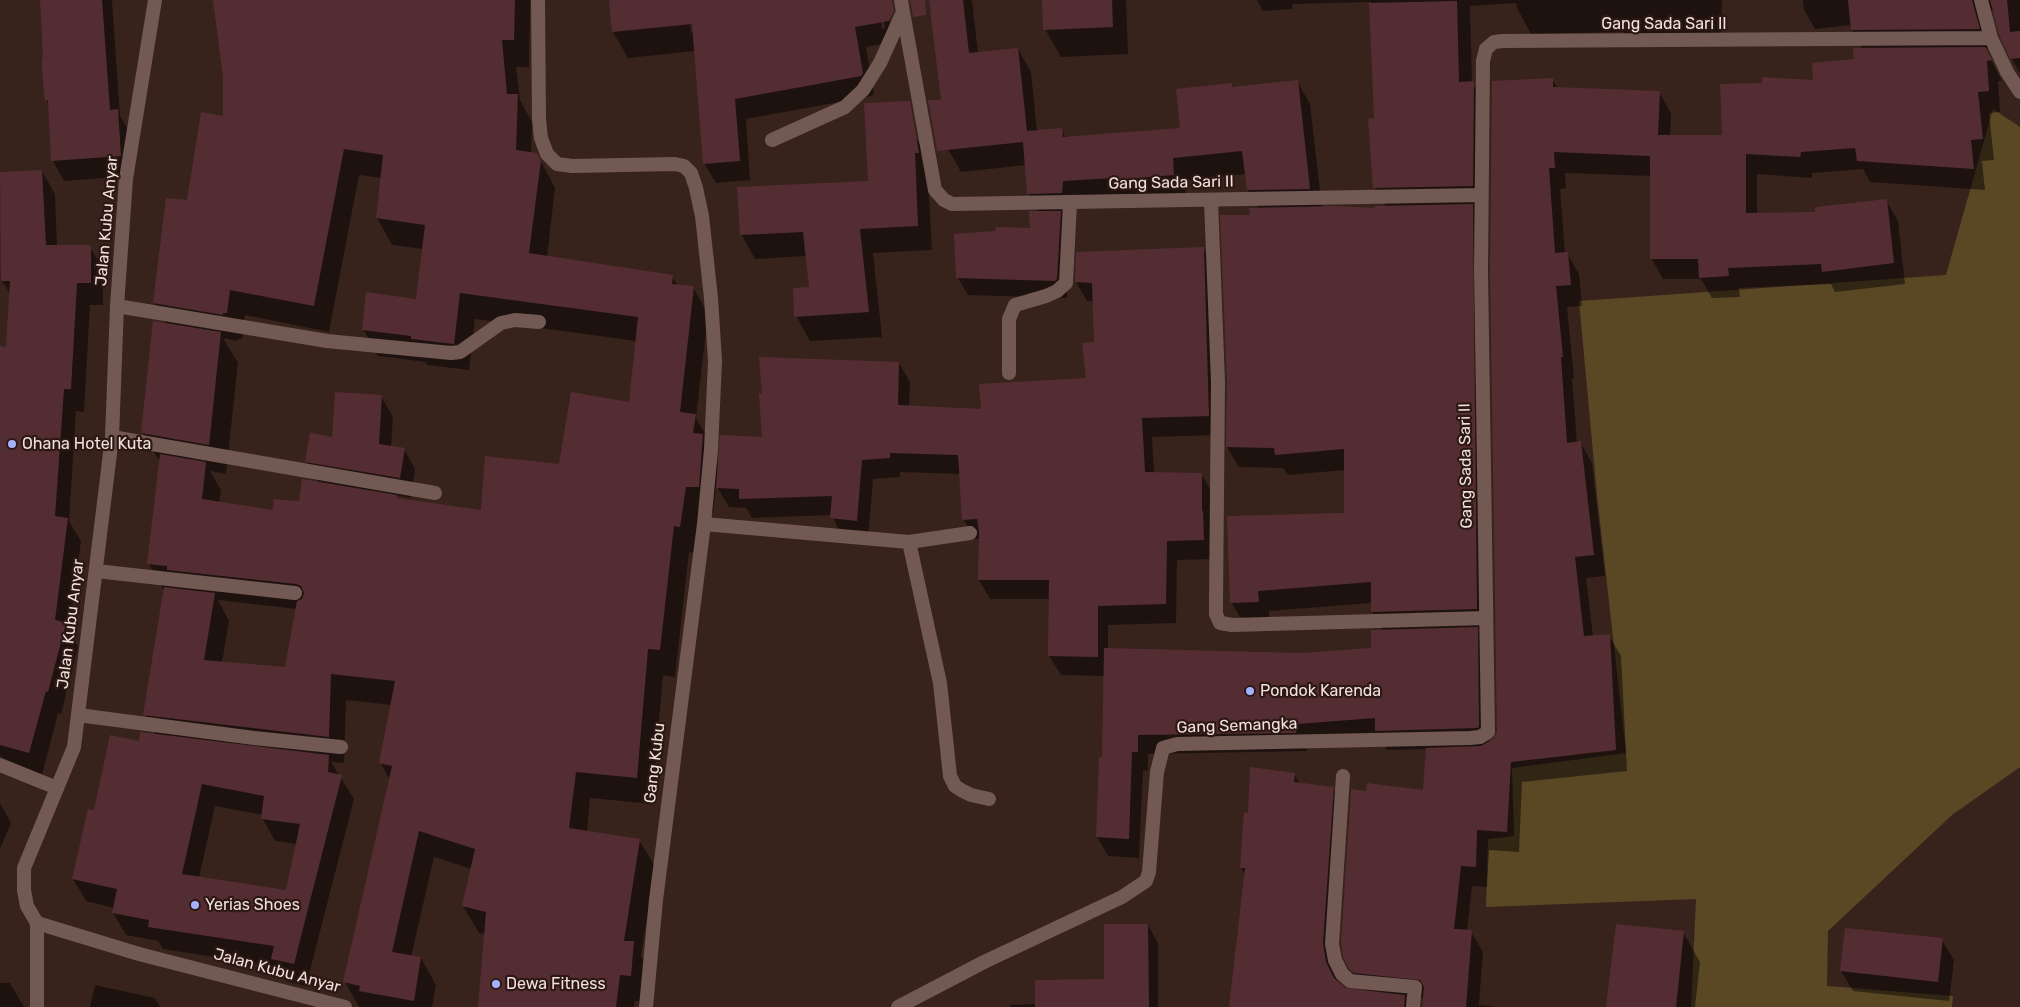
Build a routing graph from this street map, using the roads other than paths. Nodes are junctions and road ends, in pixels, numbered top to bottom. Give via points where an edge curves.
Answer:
1 (154, 0) edge
2 (538, 0) edge
3 (1981, 0) edge
4 (902, 6) edge
5 (1991, 38) junction
6 (2020, 92) edge
7 (772, 140) dead end
8 (1481, 196) junction
9 (1211, 200) junction
10 (1070, 202) junction
11 (117, 306) junction
12 (540, 322) dead end
13 (1009, 373) dead end
14 (112, 437) junction
15 (435, 493) dead end
16 (704, 524) junction
17 (970, 533) dead end
18 (909, 542) junction
19 (96, 571) junction
20 (295, 593) dead end
21 (1486, 618) junction
22 (78, 714) junction
23 (1485, 735) joint
24 (340, 747) dead end
25 (0, 765) edge
26 (1343, 776) dead end
27 (57, 788) junction
28 (989, 798) dead end
29 (37, 923) junction
30 (37, 1007) edge
31 (345, 1007) edge
32 (646, 1007) edge
33 (898, 1007) edge
34 (1413, 1007) edge

1 - 11 street, Jalan Kubu Anyar via 126,179
2 - 16 street, Gang Kubu via 539,119 547,154 557,164 572,166 675,164 684,166 691,173 702,216 714,361
3 - 5 street
4 - 7 street via 880,63 863,90 845,107
4 - 10 street, Gang Sada Sari II via 935,190 952,204
5 - 6 street
5 - 8 street, Gang Sada Sari II via 1494,42 1486,49 1483,61
8 - 9 street, Gang Sada Sari II
8 - 21 street, Gang Sada Sari II
9 - 10 street, Gang Sada Sari II
9 - 21 street via 1218,382 1216,614 1220,623
10 - 13 street via 1066,283 1046,296 1015,305 1009,319
11 - 12 street via 327,341 451,353 465,349 501,323 515,320
11 - 14 street, Jalan Kubu Anyar
14 - 15 street
14 - 19 street, Jalan Kubu Anyar
16 - 18 street
16 - 32 street, Gang Kubu via 656,900
17 - 18 street
18 - 28 street via 940,683 950,776 961,790
19 - 20 street
19 - 22 street, Jalan Kubu Anyar
21 - 23 street, Gang Sada Sari II via 1489,723
22 - 24 street
22 - 27 street, Jalan Kubu Anyar via 74,747
23 - 33 street, Gang Semangka via 1470,738 1177,744 1163,748 1146,881 1122,897
25 - 27 street
26 - 34 street via 1332,944 1335,960 1350,981 1415,987
27 - 29 street, Jalan Kubu Anyar via 24,868 27,906
29 - 30 street
29 - 31 street, Jalan Kubu Anyar via 139,954

